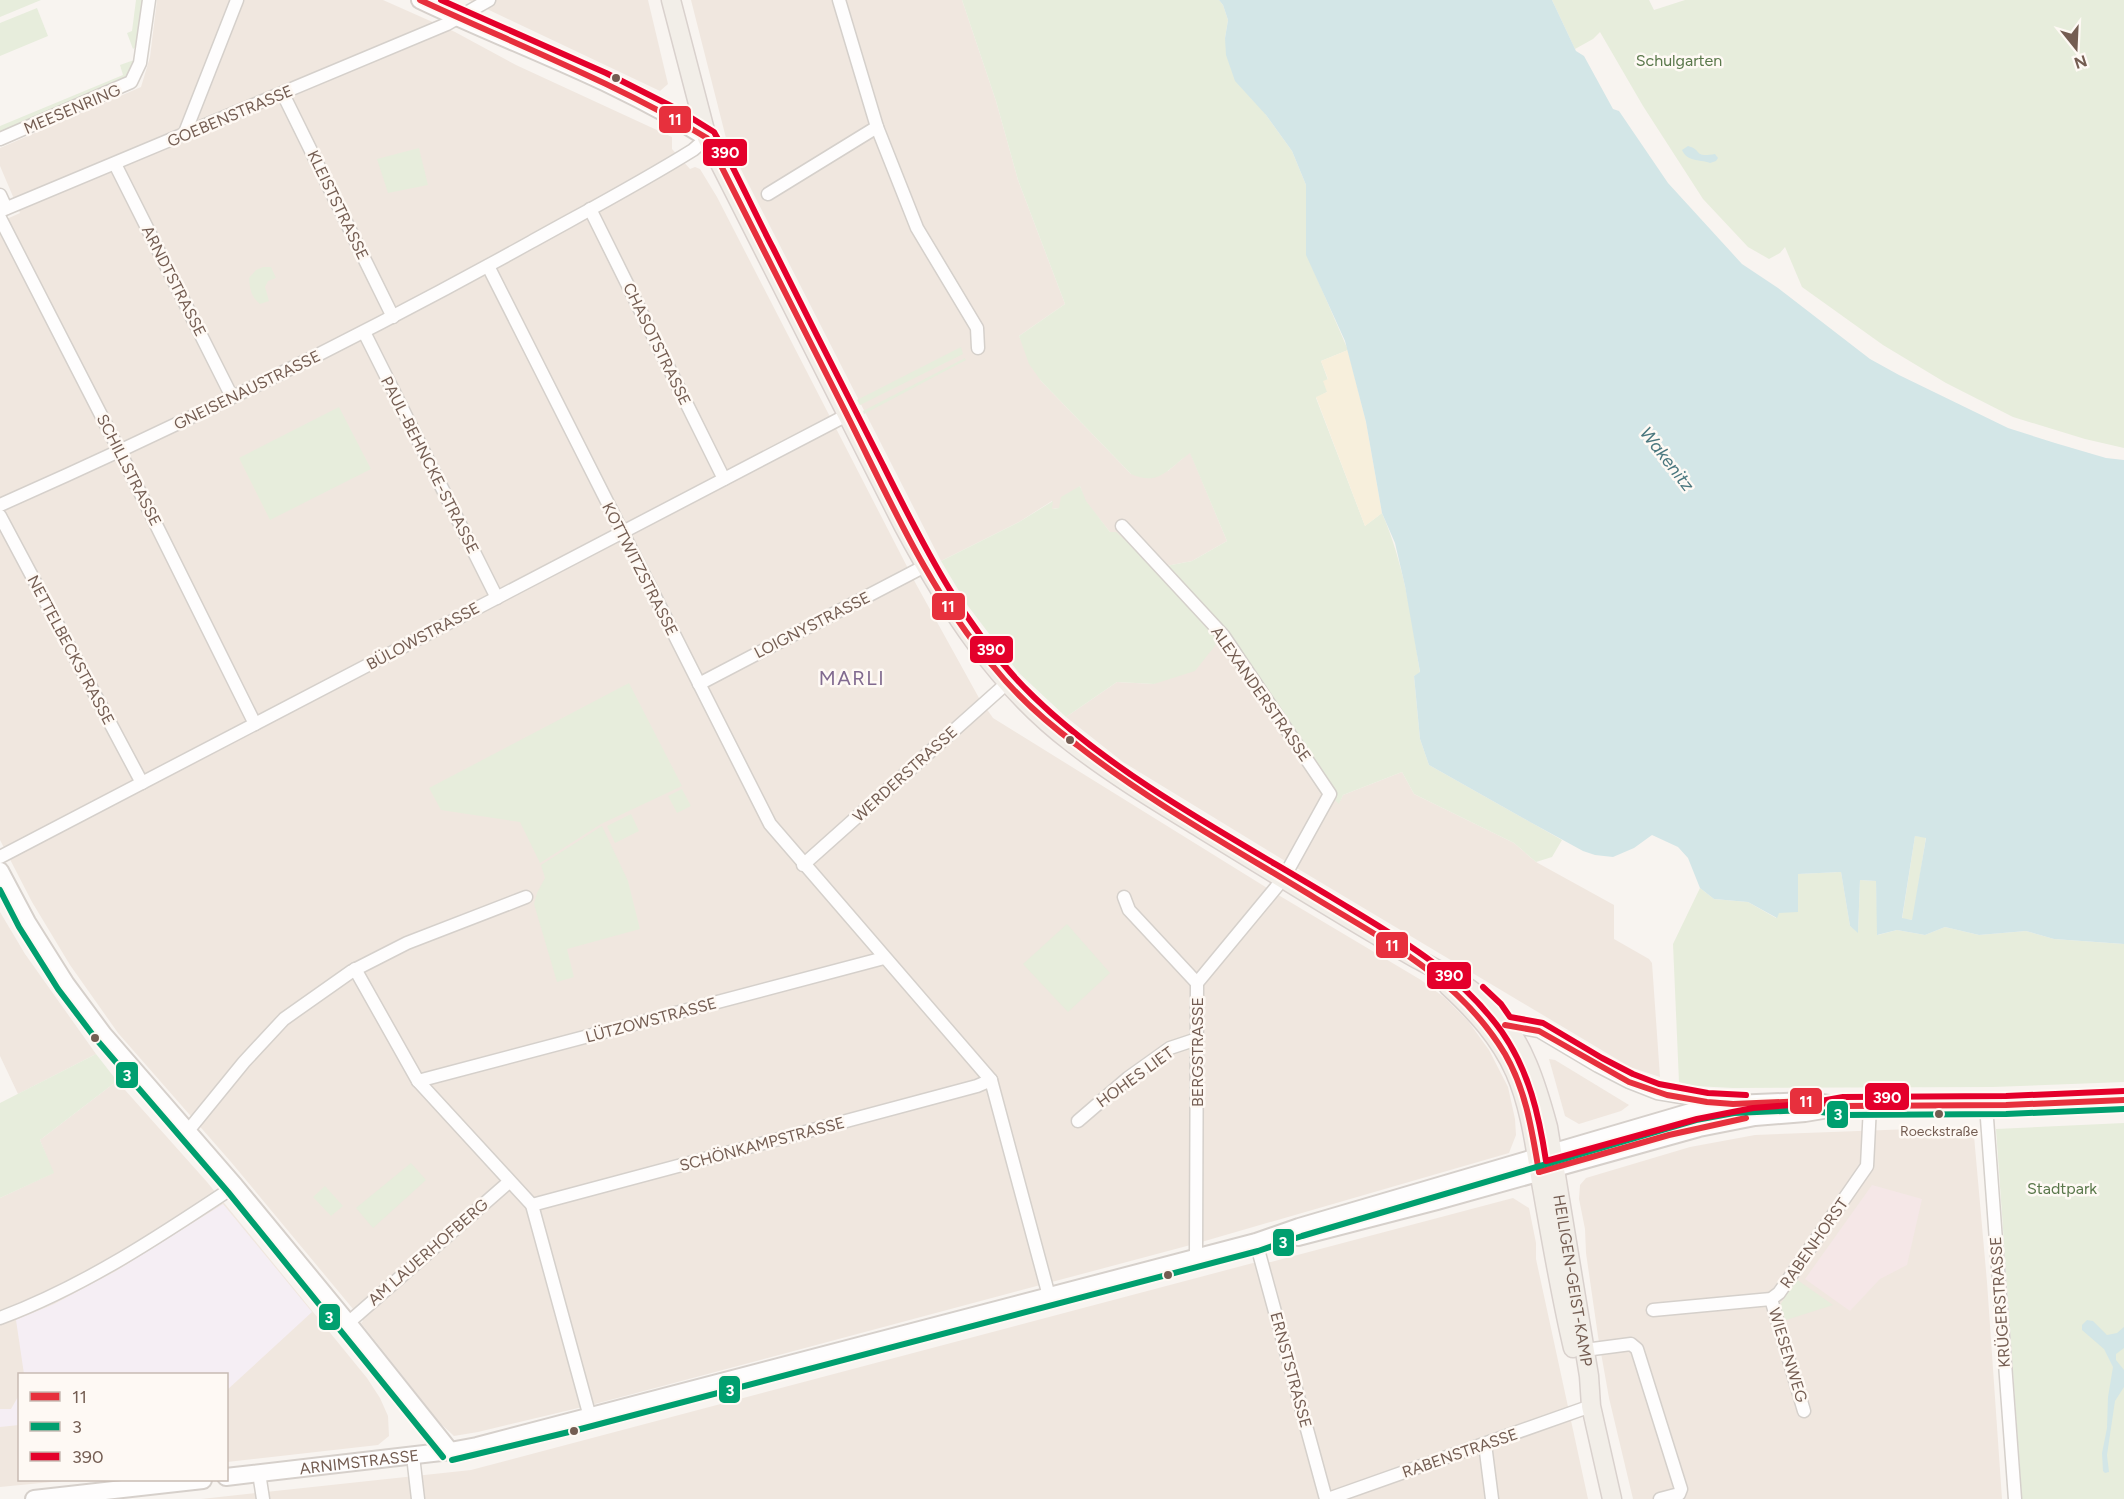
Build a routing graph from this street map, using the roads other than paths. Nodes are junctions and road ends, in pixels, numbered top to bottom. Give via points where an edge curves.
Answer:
1 (149, 0) edge
2 (237, 0) edge
3 (420, 0) edge
4 (489, 0) edge
5 (671, 0) edge
6 (838, 0) edge
7 (459, 19) junction
8 (283, 94) junction
9 (878, 127) junction
10 (184, 135) junction
11 (707, 138) junction
12 (0, 139) edge
13 (115, 164) junction
14 (768, 194) dead end
15 (0, 195) edge
16 (590, 209) junction
17 (2, 212) edge
18 (488, 266) junction
19 (393, 317) junction
20 (364, 332) junction
21 (978, 348) dead end
22 (232, 397) junction
23 (847, 415) junction
24 (120, 452) junction
25 (724, 479) junction
26 (0, 506) edge
27 (0, 516) edge
28 (1122, 526) dead end
29 (622, 532) junction
30 (925, 566) junction
31 (497, 598) junction
32 (1007, 683) junction
33 (699, 684) junction
34 (255, 724) junction
35 (142, 783) junction
36 (0, 857) edge
37 (803, 865) junction
38 (0, 872) edge
39 (1283, 879) junction
40 (526, 897) dead end
41 (1124, 897) dead end
42 (884, 958) junction
43 (355, 969) junction
44 (1197, 983) junction
45 (1473, 1000) junction
46 (1505, 1024) junction
47 (1197, 1039) junction
48 (991, 1080) junction
49 (418, 1081) junction
50 (1662, 1094) junction
51 (2124, 1100) edge
52 (1733, 1104) junction
53 (1986, 1105) junction
54 (1844, 1106) junction
55 (1870, 1106) junction
56 (1668, 1118) junction
57 (1078, 1121) dead end
58 (187, 1132) junction
59 (1669, 1135) junction
60 (1545, 1162) junction
61 (509, 1182) junction
62 (235, 1186) junction
63 (532, 1205) junction
64 (1256, 1242) junction
65 (1196, 1257) junction
66 (1049, 1296) junction
67 (1771, 1299) junction
68 (1653, 1310) dead end
69 (0, 1318) edge
70 (348, 1323) junction
71 (1585, 1350) junction
72 (1591, 1406) junction
73 (1804, 1411) dead end
74 (590, 1417) junction
75 (1485, 1444) junction
76 (450, 1452) junction
77 (413, 1456) junction
78 (259, 1473) junction
79 (228, 1477) edge
80 (186, 1481) edge
81 (34, 1499) edge
82 (263, 1499) edge
83 (418, 1499) edge
84 (1327, 1499) edge
85 (1492, 1499) edge
86 (1612, 1499) edge
87 (1660, 1499) edge
88 (2015, 1499) edge

1 - 12 street, MEESENRING via 140,63 131,82
2 - 10 street
3 - 7 main road
4 - 7 street, GOEBENSTRASSE
5 - 11 main road
6 - 9 street
7 - 8 street, GOEBENSTRASSE
7 - 11 main road via 610,84
8 - 10 street, GOEBENSTRASSE
8 - 19 street, KLEISTSTRASSE
9 - 14 street
9 - 21 street via 917,228 977,328
10 - 13 street, GOEBENSTRASSE
11 - 16 street, GNEISENAUSTRASSE
11 - 23 main road
13 - 17 street, GOEBENSTRASSE
13 - 22 street, ARNDTSTRASSE
15 - 17 street
16 - 18 street, GNEISENAUSTRASSE
16 - 25 street, CHASOTSTRASSE
17 - 24 street, SCHILLSTRASSE
18 - 19 street, GNEISENAUSTRASSE
18 - 29 street, KOTTWITZSTRASSE
19 - 20 street, GNEISENAUSTRASSE
20 - 22 street, GNEISENAUSTRASSE
20 - 31 street, PAUL-BEHNCKE-STRASSE
22 - 24 street, GNEISENAUSTRASSE
23 - 25 street, BÜLOWSTRASSE
23 - 30 main road
24 - 26 street, GNEISENAUSTRASSE
24 - 34 street, SCHILLSTRASSE
25 - 29 street, BÜLOWSTRASSE
27 - 35 street, NETTELBECKSTRASSE
28 - 39 street, ALEXANDERSTRASSE via 1223,635 1330,794
29 - 31 street, BÜLOWSTRASSE
29 - 33 street, KOTTWITZSTRASSE
30 - 32 main road via 955,615
30 - 33 street, LOIGNYSTRASSE
31 - 34 street, BÜLOWSTRASSE
32 - 37 street, WERDERSTRASSE
32 - 39 main road via 1071,742 1124,780
33 - 37 street, KOTTWITZSTRASSE via 770,824
34 - 35 street, BÜLOWSTRASSE
35 - 36 street, BÜLOWSTRASSE
37 - 42 street, KOTTWITZSTRASSE
38 - 58 main road via 81,1005
39 - 44 street, BERGSTRASSE
39 - 45 main road via 1414,958
40 - 43 street via 407,943
41 - 44 street via 1129,910
42 - 48 street, KOTTWITZSTRASSE
42 - 49 street, LÜTZOWSTRASSE
43 - 49 street
43 - 58 street via 284,1019
44 - 47 street, BERGSTRASSE
45 - 46 main road, HEILIGEN-GEIST-KAMP via 1494,1010
45 - 60 main road, HEILIGEN-GEIST-KAMP via 1515,1072
46 - 50 street via 1539,1031 1609,1071
46 - 60 main road, HEILIGEN-GEIST-KAMP via 1528,1065 1540,1098
47 - 57 street, HOHES LIET via 1170,1048
47 - 65 street, BERGSTRASSE
48 - 63 street, SCHÖNKAMPSTRASSE
48 - 66 street
49 - 61 street
50 - 52 street
50 - 56 street
51 - 53 main road
52 - 54 main road via 1806,1101
52 - 56 main road
53 - 55 main road
53 - 88 street, KRÜGERSTRASSE
54 - 55 main road
54 - 59 main road via 1755,1117
55 - 67 street, RABENHORST via 1867,1166
56 - 59 street
56 - 60 main road, ARNIMSTRASSE
58 - 62 main road
59 - 60 main road, ARNIMSTRASSE
60 - 64 main road, ARNIMSTRASSE
60 - 71 main road, HEILIGEN-GEIST-KAMP
60 - 72 main road, HEILIGEN-GEIST-KAMP via 1562,1303
61 - 63 street
61 - 70 street, AM LAUERHOFBERG
62 - 69 street via 117,1263
62 - 70 main road
63 - 74 street
64 - 65 main road, ARNIMSTRASSE
64 - 84 street, ERNSTSTRASSE
65 - 66 main road, ARNIMSTRASSE
66 - 74 main road, ARNIMSTRASSE
67 - 68 street, RABENHORST
67 - 73 street, WIESENWEG
70 - 76 main road
71 - 72 main road, HEILIGEN-GEIST-KAMP
71 - 87 street via 1635,1346 1681,1492
72 - 75 street, RABENSTRASSE
72 - 86 main road, HEILIGEN-GEIST-KAMP
74 - 76 main road, ARNIMSTRASSE
75 - 84 street, RABENSTRASSE
75 - 85 street
76 - 77 main road, ARNIMSTRASSE
77 - 78 main road, ARNIMSTRASSE
77 - 83 street
78 - 79 main road, ARNIMSTRASSE
78 - 82 street
80 - 81 main road

